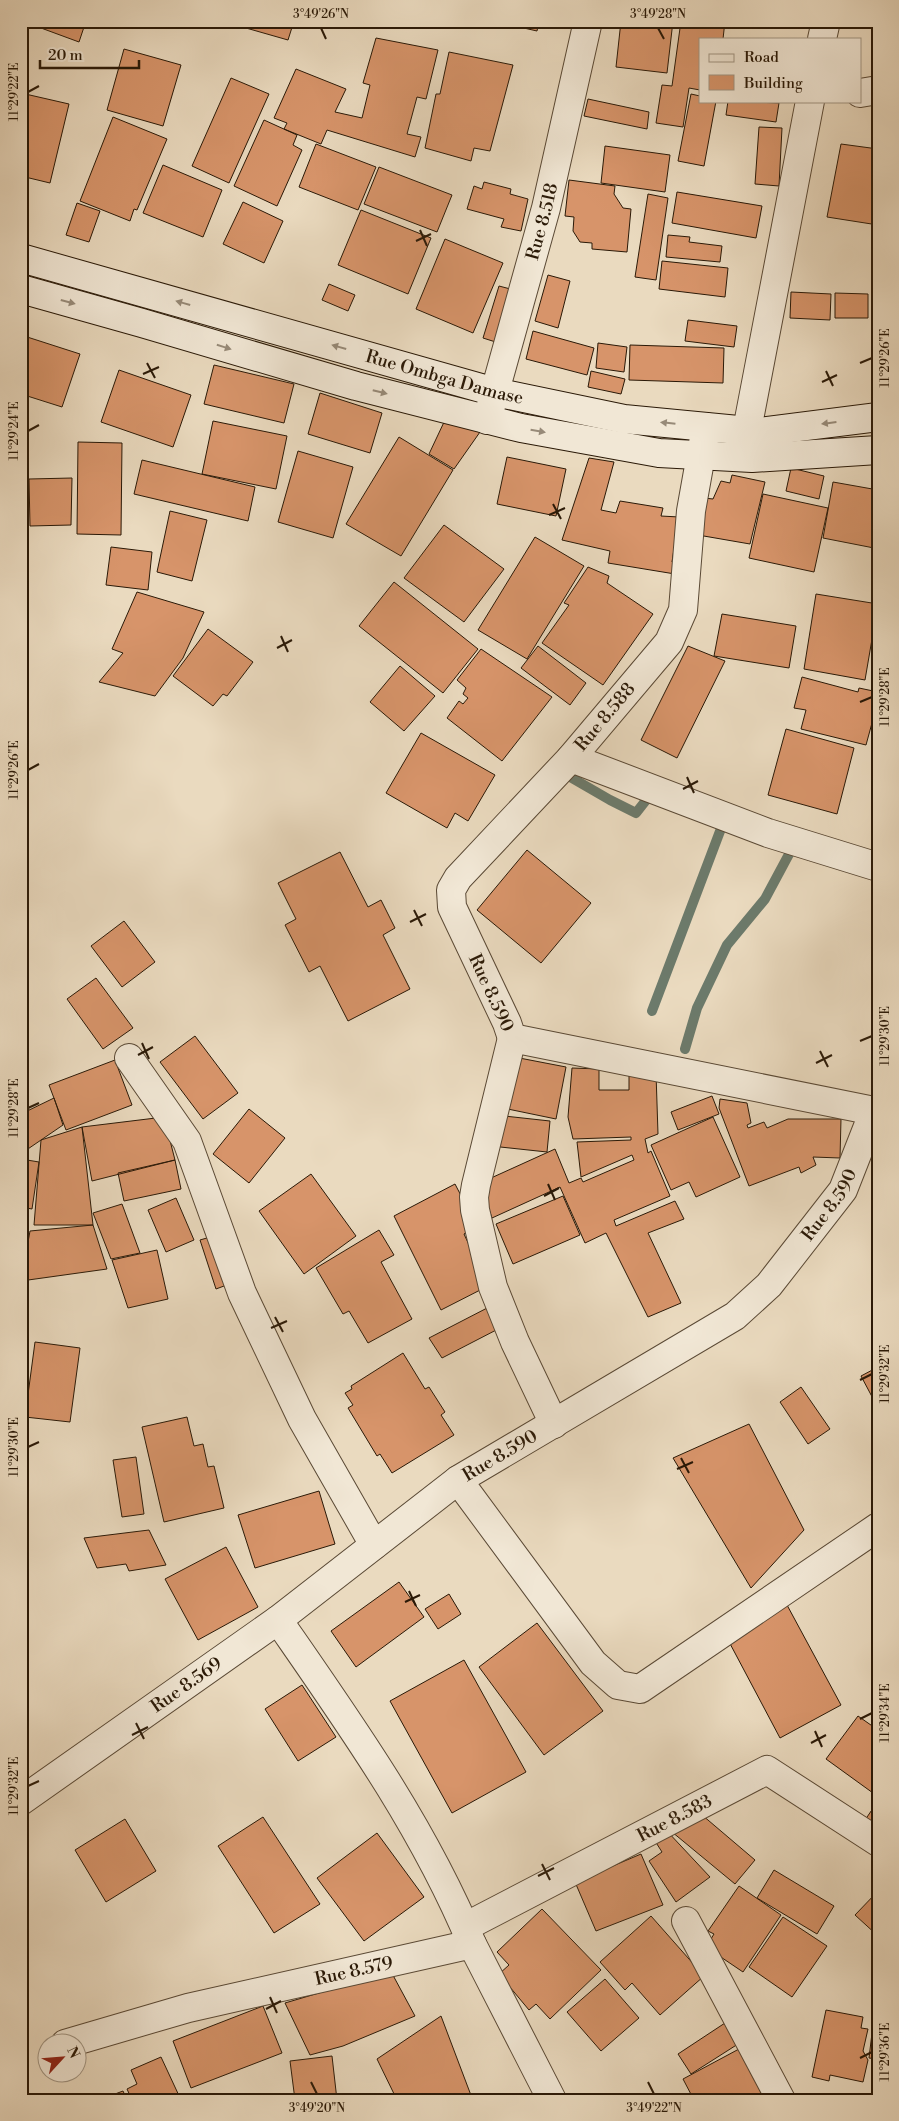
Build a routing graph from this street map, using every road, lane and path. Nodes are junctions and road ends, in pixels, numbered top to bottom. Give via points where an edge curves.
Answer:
1 (588, 21) edge
2 (826, 21) edge
3 (822, 38) edge
4 (878, 90) edge
5 (862, 94) edge
6 (814, 102) edge
7 (21, 258) edge
8 (21, 289) edge
9 (496, 392) junction
10 (878, 417) edge
11 (488, 420) junction
12 (706, 427) junction
13 (747, 430) junction
14 (878, 450) edge
15 (703, 455) junction
16 (746, 458) junction
17 (572, 758) junction
18 (878, 867) edge
19 (512, 1038) junction
20 (128, 1058) dead end
21 (877, 1108) edge
22 (554, 1424) junction
23 (458, 1480) junction
24 (878, 1527) edge
25 (374, 1545) junction
26 (278, 1620) junction
27 (21, 1801) edge
28 (878, 1842) edge
29 (686, 1921) dead end
30 (469, 1935) junction
31 (88, 2037) edge
32 (552, 2100) edge
33 (781, 2100) edge

1 - 9 street, Rue 8.518 via 546,208
2 - 3 street
4 - 5 street
6 - 13 street
9 -> 7 street, Rue Ombga Damase
8 -> 11 street, Rue Ombga Damase via 356,386
9 - 11 street, Rue 8.518
12 -> 9 street, Rue Ombga Damase via 624,418
10 -> 13 street, Rue Ombga Damase via 758,432
11 -> 15 street, Rue Ombga Damase via 659,454
12 - 13 street, Rue Ombga Damase
12 - 15 street, Rue 8.588
13 - 16 street
14 - 16 street, Rue Ombga Damase
15 - 16 street, Rue Ombga Damase
15 - 17 street, Rue 8.588 via 691,511 683,610 669,642
17 - 18 street, Rue 8.588 via 768,833
17 - 19 street, Rue 8.590 via 458,878 451,890 452,907
19 - 21 street, Rue 8.590
19 - 22 street via 476,1185 475,1210 493,1287
20 - 25 street via 187,1142 242,1293 302,1419
21 - 22 street, Rue 8.590 via 843,1190 769,1285 736,1316
22 - 23 street, Rue 8.590
23 - 24 street via 593,1662 618,1685 640,1688
23 - 25 street, Rue 8.590
25 - 26 street, Rue 8.590
26 - 27 street, Rue 8.569
26 - 30 street via 374,1759 419,1834
28 - 30 street, Rue 8.583 via 767,1770
29 - 33 street
30 - 31 street, Rue 8.579
30 - 32 street

